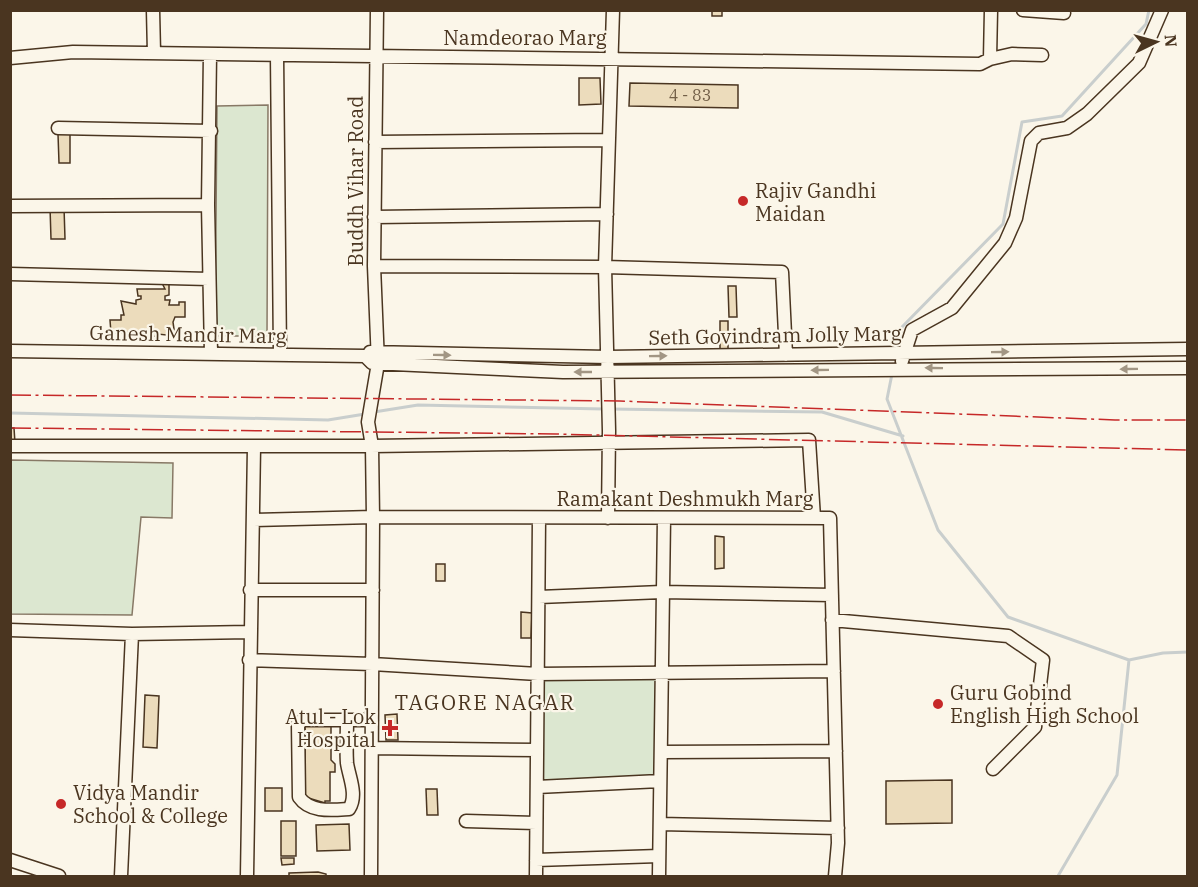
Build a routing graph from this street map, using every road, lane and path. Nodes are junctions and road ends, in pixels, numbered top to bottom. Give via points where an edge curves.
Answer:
1 (153, 10) edge
2 (377, 10) edge
3 (613, 10) edge
4 (991, 10) edge
5 (1023, 10) edge
6 (1162, 10) edge
7 (1064, 13) dead end
8 (154, 53) junction
9 (210, 54) junction
10 (277, 55) junction
11 (1042, 55) dead end
12 (375, 56) junction
13 (612, 57) junction
14 (10, 58) edge
15 (990, 59) junction
16 (58, 128) dead end
17 (211, 131) junction
18 (609, 140) junction
19 (375, 142) junction
20 (208, 205) junction
21 (10, 206) edge
22 (607, 214) junction
23 (374, 217) junction
24 (374, 266) junction
25 (605, 267) junction
26 (10, 274) edge
27 (209, 279) junction
28 (1188, 349) edge
29 (10, 351) edge
30 (211, 353) junction
31 (875, 353) junction
32 (901, 353) junction
33 (280, 354) junction
34 (786, 355) junction
35 (365, 356) joint
36 (377, 357) junction
37 (608, 357) junction
38 (875, 368) junction
39 (900, 368) junction
40 (1188, 368) edge
41 (608, 372) junction
42 (609, 436) junction
43 (10, 446) edge
44 (372, 446) junction
45 (254, 447) junction
46 (373, 517) junction
47 (539, 518) junction
48 (608, 518) junction
49 (664, 518) junction
50 (814, 518) junction
51 (253, 520) junction
52 (373, 590) junction
53 (250, 591) junction
54 (662, 592) junction
55 (832, 595) junction
56 (539, 597) junction
57 (832, 620) junction
58 (10, 630) edge
59 (249, 632) junction
60 (132, 634) junction
61 (249, 660) junction
62 (372, 664) junction
63 (662, 671) junction
64 (834, 671) junction
65 (538, 674) junction
66 (347, 720) junction
67 (372, 720) junction
68 (372, 748) junction
69 (537, 750) junction
70 (660, 752) junction
71 (836, 752) junction
72 (993, 769) dead end
73 (352, 778) junction
74 (372, 778) junction
75 (660, 781) junction
76 (537, 787) junction
77 (466, 822) dead end
78 (536, 823) junction
79 (660, 824) junction
80 (838, 828) junction
81 (659, 856) junction
82 (10, 860) edge
83 (536, 860) junction
84 (59, 876) edge
85 (121, 876) edge
86 (247, 876) edge
87 (371, 876) edge
88 (536, 876) edge
89 (659, 876) edge
90 (835, 876) edge

1 - 8 street
2 - 12 street, Buddh Vihar Road
3 - 13 street
4 - 15 street
5 - 7 street
6 - 32 street via 1139,63 1087,114 1067,128 1039,133 1031,141 1016,218 1005,243 952,308 912,330
8 - 9 street, Namdeorao Marg
8 - 14 street, Namdeorao Marg via 73,52
9 - 10 street, Namdeorao Marg
9 - 17 street
10 - 12 street, Namdeorao Marg
10 - 33 street
11 - 15 street, Namdeorao Marg via 1012,54
12 - 13 street, Namdeorao Marg
12 - 19 street, Buddh Vihar Road
13 - 15 street, Namdeorao Marg via 980,64
13 - 18 street
16 - 17 street
17 - 20 street
18 - 19 street
18 - 22 street
19 - 23 street, Buddh Vihar Road
20 - 21 street
20 - 27 street
22 - 23 street
22 - 25 street
23 - 24 street, Buddh Vihar Road
24 - 25 street
24 - 36 street, Buddh Vihar Road
25 - 34 street via 782,272
25 - 37 street
26 - 27 street
27 - 30 street
32 -> 28 street, Seth Govindram Jolly Marg
29 - 30 street, Ganesh Mandir Marg
30 - 33 street, Ganesh Mandir Marg
31 - 32 street, Seth Govindram Jolly Marg
31 - 34 street, Seth Govindram Jolly Marg
31 - 38 street
32 - 39 street
33 - 35 street, Ganesh Mandir Marg
37 -> 34 street, Seth Govindram Jolly Marg
35 - 36 street, Seth Govindram Jolly Marg via 371,351
36 -> 37 street, Seth Govindram Jolly Marg
41 -> 36 street
36 - 44 street, Buddh Vihar Road via 369,404
37 - 41 street
38 - 39 street
38 -> 41 street
40 -> 39 street
41 - 42 street
42 - 44 street
42 - 48 street
42 - 50 street via 809,440
43 - 45 street
44 - 45 street
44 - 46 street, Buddh Vihar Road
45 - 51 street
46 - 47 street, Ramakant Deshmukh Marg
46 - 51 street, Ramakant Deshmukh Marg
46 - 52 street, Buddh Vihar Road
47 - 48 street, Ramakant Deshmukh Marg
47 - 56 street
48 - 49 street, Ramakant Deshmukh Marg
49 - 50 street, Ramakant Deshmukh Marg
49 - 54 street
50 - 55 street, Ramakant Deshmukh Marg via 830,518
51 - 53 street
52 - 53 street
52 - 62 street, Buddh Vihar Road
53 - 59 street
54 - 55 street
54 - 56 street
54 - 63 street
55 - 57 street, Ramakant Deshmukh Marg
56 - 65 street
57 - 64 street, Ramakant Deshmukh Marg
57 - 72 street via 1008,636 1044,660 1035,727
58 - 60 street
59 - 60 street
59 - 61 street
60 - 85 street
61 - 62 street
61 - 86 street
62 - 65 street
62 - 67 street, Buddh Vihar Road
63 - 64 street
63 - 65 street
63 - 70 street
64 - 71 street, Ramakant Deshmukh Marg
65 - 69 street
66 - 67 street
66 - 73 street via 347,766
66 - 73 street via 303,720 298,724 299,797 309,807 349,809
67 - 68 street, Buddh Vihar Road
68 - 69 street
68 - 74 street, Buddh Vihar Road
69 - 76 street
70 - 71 street
70 - 75 street
71 - 80 street, Ramakant Deshmukh Marg
73 - 74 street
74 - 87 street, Buddh Vihar Road
75 - 76 street
75 - 79 street
76 - 78 street
77 - 78 street
78 - 83 street
79 - 80 street
79 - 81 street
80 - 90 street, Ramakant Deshmukh Marg
81 - 83 street
81 - 89 street
82 - 84 street
83 - 88 street

